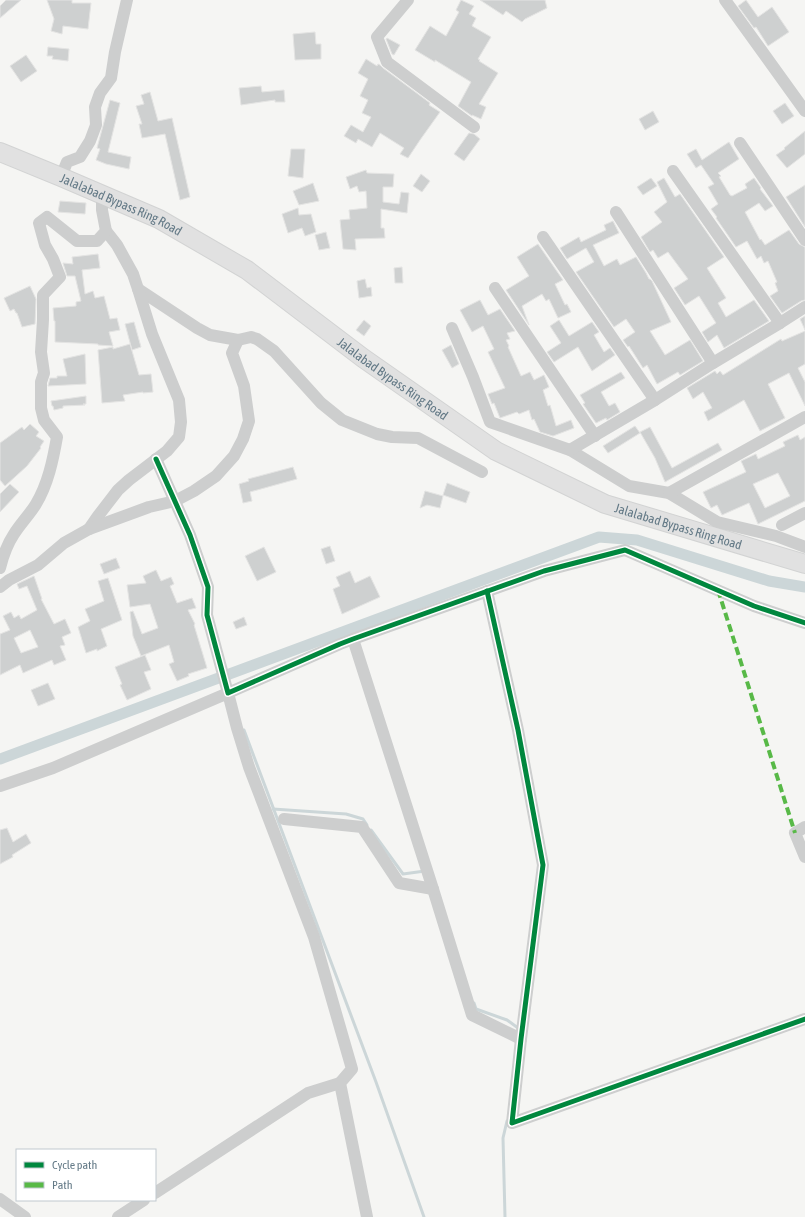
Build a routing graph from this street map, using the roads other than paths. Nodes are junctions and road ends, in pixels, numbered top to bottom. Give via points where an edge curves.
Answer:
1 (127, 0) edge
2 (408, 0) edge
3 (725, 0) edge
4 (805, 111) edge
5 (474, 127) dead end
6 (740, 143) dead end
7 (0, 152) edge
8 (673, 171) dead end
9 (61, 177) junction
10 (102, 194) junction
11 (616, 212) dead end
12 (106, 231) junction
13 (543, 237) dead end
14 (805, 240) edge
15 (495, 288) dead end
16 (138, 289) junction
17 (805, 307) edge
18 (780, 324) junction
19 (452, 328) dead end
20 (238, 340) junction
21 (713, 363) junction
22 (655, 400) junction
23 (805, 417) edge
24 (595, 436) junction
25 (570, 450) junction
26 (156, 459) junction
27 (482, 472) dead end
28 (669, 493) junction
29 (175, 501) junction
30 (805, 513) edge
31 (782, 525) dead end
32 (89, 529) junction
33 (805, 547) edge
34 (805, 564) edge
35 (0, 568) edge
36 (0, 587) edge
37 (487, 591) junction
38 (805, 623) edge
39 (353, 639) junction
40 (228, 693) junction
41 (0, 786) edge
42 (284, 819) dead end
43 (805, 827) edge
44 (805, 857) edge
45 (433, 889) junction
46 (805, 1019) edge
47 (521, 1039) junction
48 (340, 1083) junction
49 (156, 1192) edge
50 (0, 1199) edge
51 (142, 1201) edge
52 (25, 1217) edge
53 (118, 1217) edge
54 (367, 1217) edge

1 - 9 street via 114,52 111,78 100,93 95,107 96,125 80,157 67,162
2 - 5 street via 376,38 387,62
3 - 4 street
6 - 14 street
7 - 9 highway, Jalalabad Bypass Ring Road
8 - 18 street
9 - 10 highway, Jalalabad Bypass Ring Road
10 - 12 street
10 - 34 highway, Jalalabad Bypass Ring Road via 159,219 247,270 363,358 496,450 605,504
11 - 21 street
12 - 16 street via 133,274
12 - 35 street via 97,241 78,241 47,217 39,223 45,245 60,278 43,295 41,352 44,373 41,382 41,408 44,420 57,437 47,479 36,504 14,534
13 - 22 street
15 - 24 street
16 - 20 street via 210,335
16 - 26 street via 152,334 179,400 179,437
17 - 18 street
18 - 21 street
19 - 25 street via 490,422
20 - 27 street via 251,337 274,351 321,403 342,420 377,434 418,438
20 - 29 street via 232,353 244,386 249,421 243,439 234,456 216,476
21 - 22 street
22 - 24 street
23 - 28 street
24 - 25 street
25 - 28 street via 629,486
26 - 29 street
26 - 32 street via 118,490
28 - 33 street via 717,522 776,536
29 - 32 street via 149,507
29 - 40 street via 208,587 208,615
30 - 31 street
32 - 36 street via 64,543 38,565
37 - 38 street via 544,571 625,550 754,606
37 - 39 street
37 - 47 street via 518,730 543,865
39 - 40 street
39 - 45 street
40 - 41 street via 53,768
40 - 48 street via 249,767 314,937 352,1069
42 - 45 street via 362,827 399,883
43 - 44 street via 795,833
45 - 47 street via 472,1015
46 - 47 street via 512,1123
48 - 49 street via 308,1093
48 - 54 street
50 - 52 street
51 - 53 street

